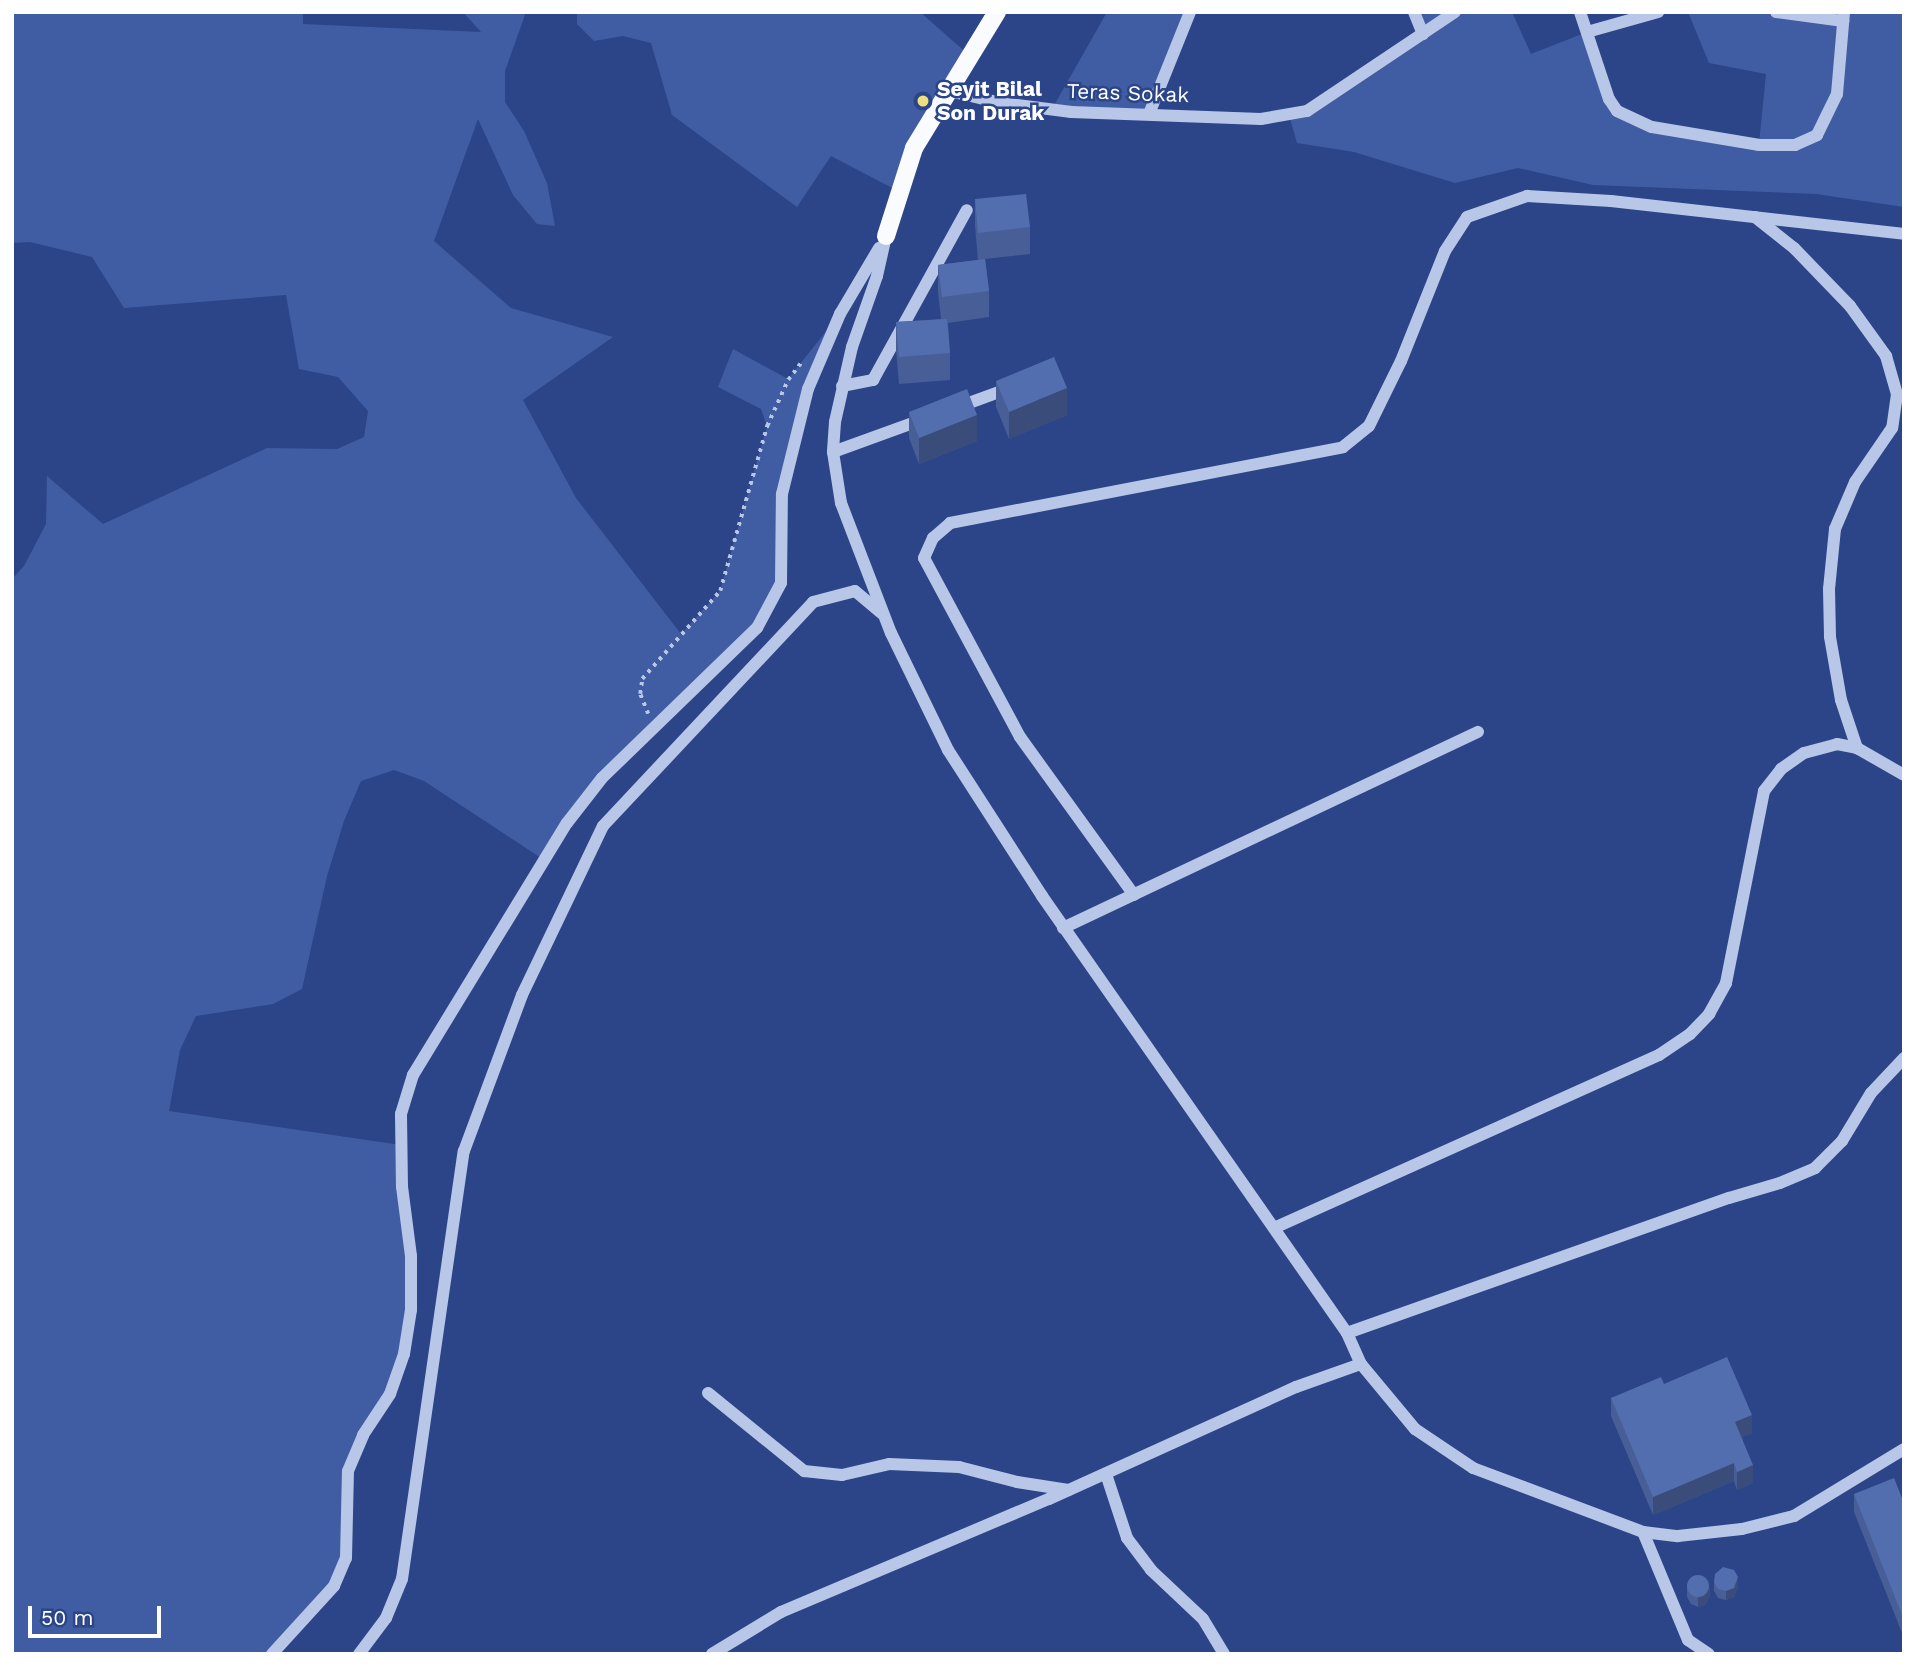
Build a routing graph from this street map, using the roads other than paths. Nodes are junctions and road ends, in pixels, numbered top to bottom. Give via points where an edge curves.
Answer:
1 (997, 12) edge
2 (1190, 12) edge
3 (1413, 12) edge
4 (1455, 12) edge
5 (1580, 12) edge
6 (1658, 12) edge
7 (1776, 12) edge
8 (1844, 17) edge
9 (1587, 32) junction
10 (1423, 34) junction
11 (949, 91) junction
12 (1149, 114) junction
13 (967, 210) dead end
14 (1754, 216) junction
15 (1904, 234) edge
16 (886, 236) junction
17 (1024, 383) edge
18 (842, 386) junction
19 (833, 452) junction
20 (884, 616) junction
21 (1478, 732) dead end
22 (1857, 748) junction
23 (1904, 775) edge
24 (1134, 895) junction
25 (1063, 928) junction
26 (1904, 1058) edge
27 (1273, 1228) junction
28 (1347, 1334) junction
29 (1361, 1364) junction
30 (708, 1393) dead end
31 (1904, 1449) edge
32 (1106, 1474) junction
33 (1068, 1491) junction
34 (1643, 1532) junction
35 (272, 1654) edge
36 (359, 1654) edge
37 (712, 1654) edge
38 (1224, 1654) edge
39 (1709, 1654) edge

1 - 11 main road
2 - 12 street
3 - 10 street
4 - 10 street
5 - 9 street
6 - 9 street
7 - 8 street
8 - 9 street via 1837,94 1817,135 1795,145 1759,145 1652,127 1617,111
10 - 12 street, Teras Sokak via 1307,111 1261,119
11 - 12 street, Teras Sokak via 1071,112
11 - 16 main road via 914,148
13 - 18 street via 873,380
14 - 15 street
14 - 22 street via 1794,248 1850,306 1886,356 1897,394 1892,428 1855,482 1835,529 1830,637 1841,700
14 - 24 street via 1527,196 1467,217 1445,251 1369,426 1343,447 950,523 933,538 924,558 1020,737
16 - 18 street
16 - 35 street via 840,314 808,388 782,494 781,583 757,628 602,778 567,823 413,1074 401,1114 402,1187 411,1256 411,1310 404,1354 390,1394 363,1435 348,1471 349,1536 334,1586
17 - 19 street
18 - 19 street
19 - 20 street via 841,503
20 - 25 street via 948,750
20 - 36 street via 855,591 813,602 603,826 522,995 464,1151 402,1579 386,1618
21 - 24 street
22 - 23 street
22 - 27 street via 1837,744 1804,753 1782,769 1764,791 1726,984 1709,1014 1690,1034 1659,1055
24 - 25 street
25 - 27 street
26 - 28 street via 1871,1093 1842,1142 1815,1168
27 - 28 street
28 - 29 street
29 - 32 street via 1296,1387
29 - 34 street via 1415,1429 1473,1468
30 - 33 street via 804,1471 842,1475 888,1464 958,1467
31 - 34 street via 1794,1516 1742,1529 1678,1536
32 - 33 street
32 - 38 street via 1127,1538 1151,1570 1203,1619
33 - 37 street via 781,1612
34 - 39 street via 1688,1640

